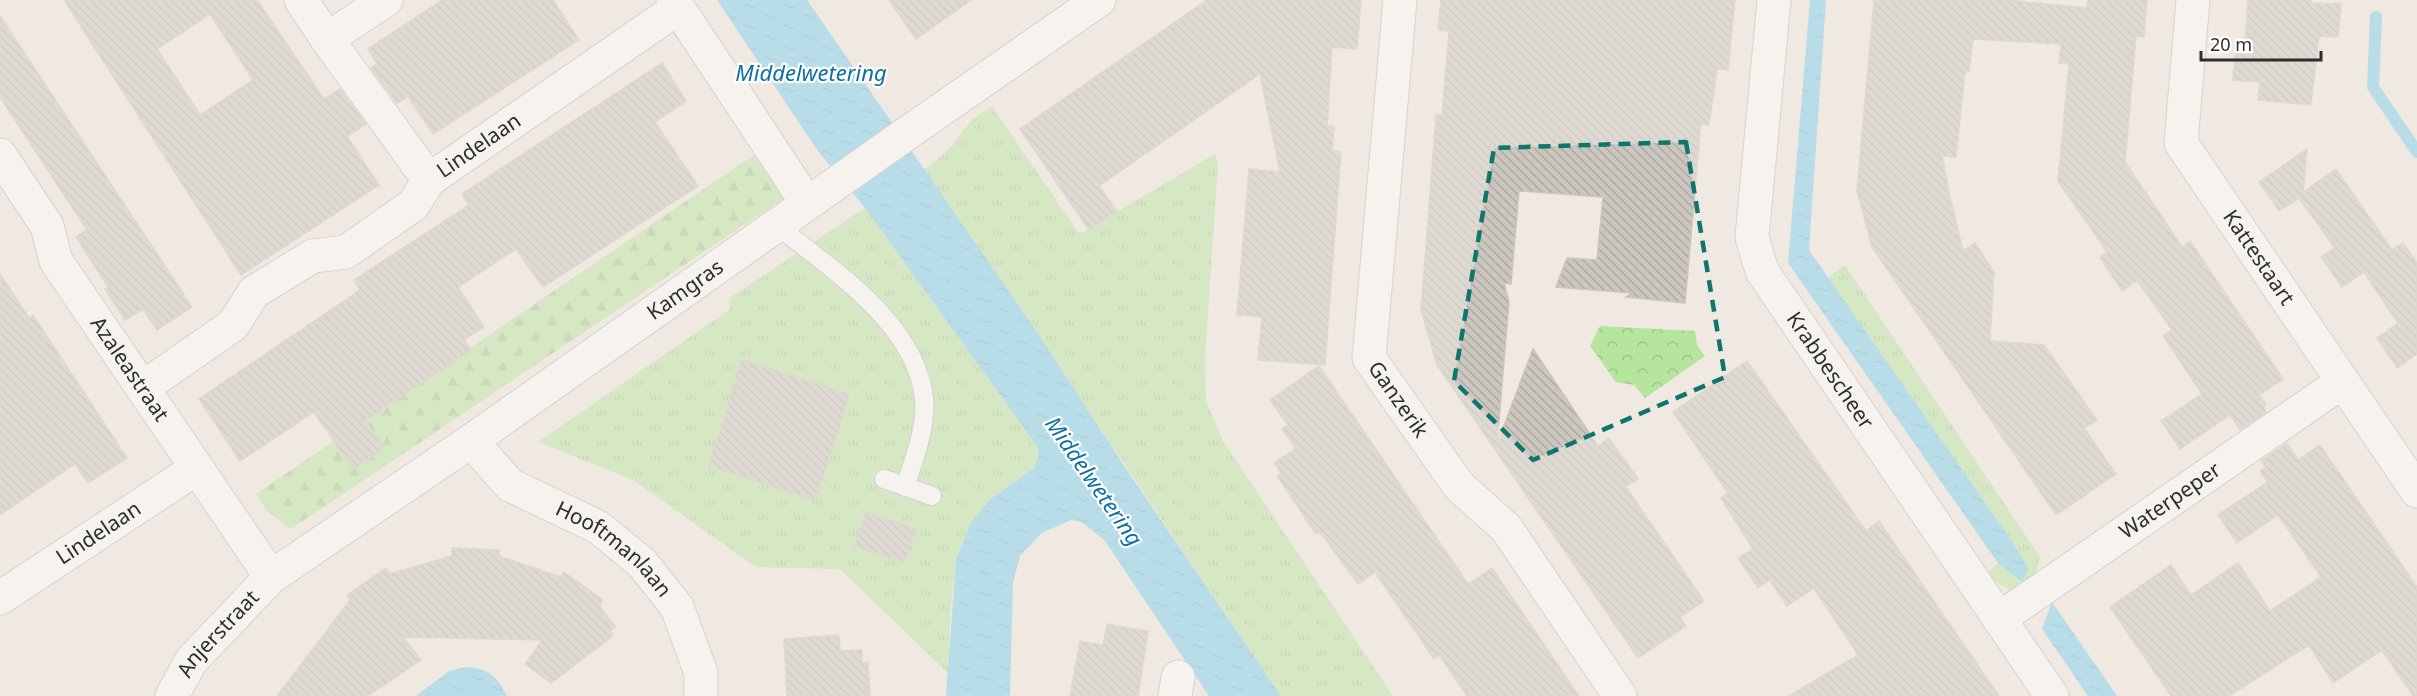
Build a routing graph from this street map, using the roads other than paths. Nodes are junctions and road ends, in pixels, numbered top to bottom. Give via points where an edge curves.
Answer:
1 (301, 0) edge
2 (386, 0) edge
3 (1099, 0) edge
4 (1400, 0) edge
5 (1774, 0) edge
6 (2193, 0) edge
7 (675, 4) edge
8 (327, 39) junction
9 (0, 154) edge
10 (429, 180) junction
11 (820, 194) junction
12 (776, 225) junction
13 (2342, 382) junction
14 (144, 387) junction
15 (471, 441) junction
16 (197, 468) junction
17 (884, 479) dead end
18 (905, 487) junction
19 (2417, 491) edge
20 (932, 496) dead end
21 (271, 577) junction
22 (0, 598) edge
23 (1999, 619) junction
24 (172, 696) edge
25 (701, 696) edge
26 (1620, 696) edge
27 (2052, 696) edge

1 - 8 street
2 - 8 street
3 - 11 street, Kamgras
4 - 26 street, Ganzerik via 1369,358 1459,486 1506,528
5 - 23 street, Krabbescheer via 1752,237 1762,272
6 - 13 street, Kattestaart via 2181,142
7 - 10 street, Lindelaan
7 - 11 street
8 - 10 street
9 - 14 street, Azaleastraat via 47,226 56,261
10 - 14 street, Lindelaan via 413,205 346,252 313,256 254,292 233,325
11 - 12 street, Kamgras
12 - 15 street, Kamgras
12 - 18 lane via 868,299 896,332 916,366 924,399 920,438
13 - 19 street, Kattestaart
13 - 23 street, Waterpeper
14 - 16 street, Azaleastraat
15 - 21 street, Kamgras
15 - 25 street, Hooftmanlaan via 510,485 598,527 642,563 677,606 701,673
16 - 21 street, Azaleastraat
16 - 22 street, Lindelaan
17 - 18 lane
18 - 20 lane
21 - 24 street, Anjerstraat via 191,661
23 - 27 street, Krabbescheer

